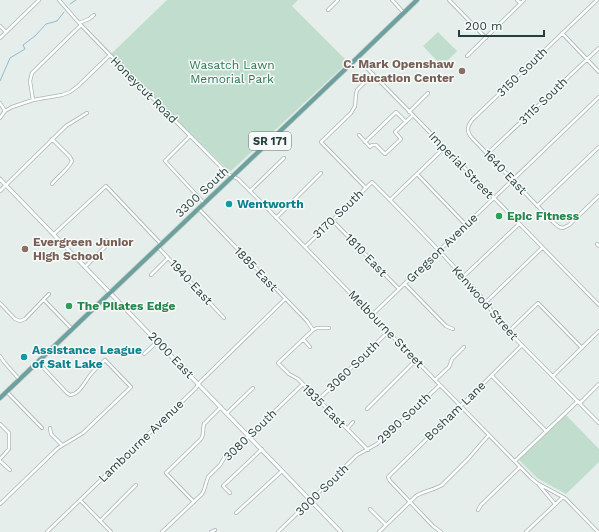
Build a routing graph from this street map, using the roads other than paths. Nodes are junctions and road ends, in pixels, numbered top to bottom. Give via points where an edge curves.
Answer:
1 (39, 0) edge
2 (59, 0) edge
3 (338, 0) edge
4 (392, 0) edge
5 (417, 0) edge
6 (449, 0) edge
7 (517, 0) edge
8 (524, 0) edge
9 (597, 0) edge
10 (520, 3) junction
11 (328, 10) dead end
12 (404, 13) junction
13 (94, 15) dead end
14 (80, 24) junction
15 (0, 26) edge
16 (6, 32) junction
17 (562, 33) junction
18 (0, 38) edge
19 (486, 38) junction
20 (599, 48) edge
21 (110, 55) junction
22 (467, 56) dead end
23 (357, 58) junction
24 (587, 59) junction
25 (599, 72) edge
26 (373, 74) junction
27 (428, 93) dead end
28 (599, 97) edge
29 (33, 100) junction
30 (0, 103) edge
31 (5, 111) junction
32 (409, 112) junction
33 (87, 113) dead end
34 (413, 116) junction
35 (0, 118) edge
36 (406, 122) junction
37 (467, 129) joint
38 (359, 135) dead end
39 (190, 136) junction
40 (52, 139) junction
41 (365, 142) junction
42 (599, 147) edge
43 (444, 148) junction
44 (488, 154) junction
45 (284, 158) dead end
46 (321, 173) dead end
47 (417, 174) junction
48 (233, 177) junction
49 (0, 179) edge
50 (512, 180) junction
51 (372, 182) joint
52 (52, 184) dead end
53 (6, 185) junction
54 (366, 188) junction
55 (0, 191) edge
56 (250, 191) junction
57 (599, 196) edge
58 (493, 198) junction
59 (390, 200) junction
60 (204, 203) junction
61 (537, 206) junction
62 (199, 209) junction
63 (276, 218) junction
64 (332, 220) junction
65 (466, 224) junction
66 (519, 224) junction
67 (54, 234) junction
68 (107, 240) dead end
69 (161, 244) junction
70 (158, 247) junction
71 (305, 247) junction
72 (542, 248) junction
73 (439, 251) junction
74 (168, 258) junction
75 (85, 266) junction
76 (151, 275) dead end
77 (464, 277) junction
78 (405, 284) junction
79 (399, 289) junction
80 (110, 292) junction
81 (49, 294) dead end
82 (285, 299) junction
83 (44, 300) junction
84 (486, 302) junction
85 (0, 303) edge
86 (599, 305) edge
87 (372, 315) junction
88 (224, 318) dead end
89 (329, 328) dead end
90 (72, 329) junction
91 (453, 329) dead end
92 (313, 330) junction
93 (599, 331) edge
94 (388, 332) junction
95 (508, 332) junction
96 (303, 339) junction
97 (157, 342) junction
98 (522, 345) junction
99 (310, 347) dead end
100 (464, 347) dead end
101 (582, 348) junction
102 (144, 354) dead end
103 (0, 356) edge
104 (416, 360) junction
105 (0, 361) edge
106 (4, 362) junction
107 (38, 362) junction
108 (492, 376) junction
109 (553, 376) junction
110 (20, 379) junction
111 (435, 380) junction
112 (198, 384) junction
113 (303, 384) junction
114 (440, 384) junction
115 (599, 384) edge
116 (253, 388) dead end
117 (7, 392) junction
118 (0, 398) edge
119 (318, 400) junction
120 (579, 402) junction
121 (461, 406) junction
122 (221, 407) junction
123 (367, 409) dead end
124 (227, 414) junction
125 (353, 422) dead end
126 (0, 424) edge
127 (599, 424) edge
128 (42, 428) dead end
129 (50, 428) dead end
130 (347, 429) junction
131 (546, 431) junction
132 (489, 435) junction
133 (249, 436) junction
134 (62, 445) junction
135 (262, 450) junction
136 (368, 450) junction
137 (0, 460) edge
138 (515, 461) junction
139 (520, 467) junction
140 (10, 470) dead end
141 (282, 471) junction
142 (537, 483) junction
143 (136, 485) dead end
144 (230, 493) dead end
145 (563, 497) junction
146 (80, 500) junction
147 (310, 500) junction
148 (194, 502) junction
149 (410, 502) junction
150 (0, 504) edge
151 (555, 504) junction
152 (370, 509) dead end
153 (478, 510) dead end
154 (236, 514) dead end
155 (100, 521) junction
156 (386, 525) junction
157 (215, 530) dead end
158 (47, 532) edge
159 (111, 532) edge
160 (162, 532) edge
161 (211, 532) edge
162 (278, 532) edge
163 (341, 532) edge
164 (379, 532) edge
165 (441, 532) edge
166 (526, 532) edge
167 (598, 532) edge

1 - 16 street
2 - 14 street, Honeycut Road
3 - 11 street
4 - 12 street
5 - 12 main road, 3300 South / SR 171
6 - 19 street
7 - 10 street
8 - 10 street
9 - 17 street, 3150 South
10 - 19 street
12 - 23 main road, 3300 South / SR 171
13 - 14 street
14 - 21 street, Honeycut Road
14 - 29 street via 32,72 30,81
15 - 16 street
16 - 18 street
17 - 24 street
17 - 37 street, 3150 South via 473,119
19 - 22 street
20 - 24 street, 3115 South
21 - 29 street via 70,92
21 - 39 street, Honeycut Road
23 - 26 street, Imperial Street
23 - 48 main road, 3300 South / SR 171
24 - 25 street
24 - 44 street, 3115 South
26 - 32 street, Imperial Street
26 - 54 street via 357,90 355,106 351,113 321,142
27 - 32 street
28 - 50 street, Gregson Avenue
29 - 31 street
30 - 31 street
31 - 35 street
32 - 34 street, Imperial Street
33 - 40 street via 69,123
34 - 36 street
34 - 43 street, Imperial Street
36 - 41 street via 396,112
36 - 41 street via 395,132 401,139 385,154 376,145 370,147
37 - 44 street, 1640 East via 471,137
38 - 41 street
39 - 48 street, Honeycut Road
39 - 60 street via 165,161
40 - 52 street via 72,158 69,167
40 - 53 street
42 - 61 street
43 - 47 street
43 - 58 street, Imperial Street
44 - 50 street, 1640 East
45 - 56 street
46 - 63 street
47 - 59 street
47 - 65 street
48 - 56 street, Melbourne Street
48 - 60 main road, 3300 South / SR 171
49 - 53 street, 2000 East
50 - 58 street, Gregson Avenue
50 - 61 street, 1640 East
51 - 54 street, 3170 South
51 - 59 street, Kenwood Street
53 - 55 street
53 - 67 street, 2000 East
54 - 64 street, 3170 South
56 - 63 street, Melbourne Street
57 - 61 street, 1640 East via 563,228 555,224
58 - 65 street, Gregson Avenue
58 - 66 street, Imperial Street
59 - 73 street, Kenwood Street
60 - 62 main road, 3300 South / SR 171
62 - 69 main road, 3300 South / SR 171
62 - 82 street, 1885 East
63 - 71 street, Melbourne Street
64 - 71 street, 3170 South
64 - 79 street, 1810 East
65 - 73 street, Gregson Avenue
66 - 72 street, Imperial Street
66 - 77 street
67 - 69 street via 106,186
67 - 75 street, 2000 East
68 - 75 street via 105,247
69 - 70 main road, 3300 South / SR 171
70 - 74 street, 1940 East
70 - 80 main road, 3300 South / SR 171
71 - 87 street, Melbourne Street
72 - 84 street
72 - 86 street, Imperial Street
73 - 77 street, Kenwood Street
73 - 78 street, Gregson Avenue
74 - 76 street
74 - 88 street, 1940 East
75 - 80 street, 2000 East
77 - 84 street, Kenwood Street
78 - 79 street, Gregson Avenue
78 - 91 street via 446,326
79 - 87 street, Gregson Avenue
80 - 90 main road, 3300 South / SR 171
80 - 97 street, 2000 East
81 - 83 street
82 - 92 street, 1885 East via 308,321
82 - 112 street, Lambourne Avenue
83 - 85 street via 20,321
83 - 90 street
84 - 95 street, Kenwood Street
87 - 94 street, Melbourne Street
89 - 92 street
90 - 107 main road, 3300 South / SR 171
92 - 96 street
93 - 101 street
94 - 104 street, Melbourne Street
94 - 119 street, 3060 South
95 - 98 street, Kenwood Street
95 - 101 street via 538,303
96 - 99 street
96 - 113 street, 1935 East via 278,363
97 - 102 street
97 - 112 street, 2000 East
98 - 108 street, Bosham Lane
98 - 109 street, Kenwood Street
100 - 111 street
101 - 109 street
103 - 106 street
104 - 111 street, Melbourne Street
104 - 123 street
105 - 106 street
106 - 110 street
107 - 110 main road, 3300 South / SR 171
107 - 134 street via 70,395 82,387 105,360 131,387 83,433
108 - 121 street, Bosham Lane
108 - 131 street
109 - 120 street, Kenwood Street
110 - 117 main road, 3300 South / SR 171
111 - 114 street, Melbourne Street
112 - 122 street, 2000 East
112 - 146 street, Lambourne Avenue
113 - 119 street, 1935 East
113 - 133 street, 3080 South
114 - 121 street, Melbourne Street
114 - 136 street, 2990 South
115 - 120 street
116 - 124 street
117 - 118 main road, 3300 South / SR 171
117 - 128 street
119 - 130 street, 1935 East
120 - 127 street, Kenwood Street
120 - 131 street
121 - 132 street, Melbourne Street
121 - 149 street, Bosham Lane via 388,477
122 - 124 street, 2000 East
122 - 148 street via 204,424 204,435 200,440 166,473
124 - 133 street, 2000 East
125 - 130 street
126 - 137 street via 9,433 10,447
129 - 134 street via 51,434
130 - 136 street, 1935 East
131 - 138 street
132 - 138 street, Melbourne Street
132 - 149 street via 442,485 421,493
133 - 135 street, 2000 East
133 - 148 street, 3080 South via 226,455 208,477 202,494
134 - 150 street
135 - 141 street, 2000 East
135 - 144 street via 223,486
136 - 147 street, 3000 South via 357,455
137 - 140 street
138 - 139 street, Melbourne Street
139 - 142 street, Melbourne Street
139 - 153 street
141 - 147 street, 2000 East
141 - 154 street
142 - 145 street, Melbourne Street
142 - 151 street, Melbourne Street
143 - 155 street
145 - 151 street
145 - 167 street, Melbourne Street
146 - 155 street
146 - 158 street, Lambourne Avenue
147 - 162 street, 3000 South
147 - 163 street, 2000 East
148 - 160 street, 3080 South
149 - 156 street
149 - 165 street
151 - 166 street
152 - 156 street
155 - 159 street
156 - 164 street
157 - 161 street

